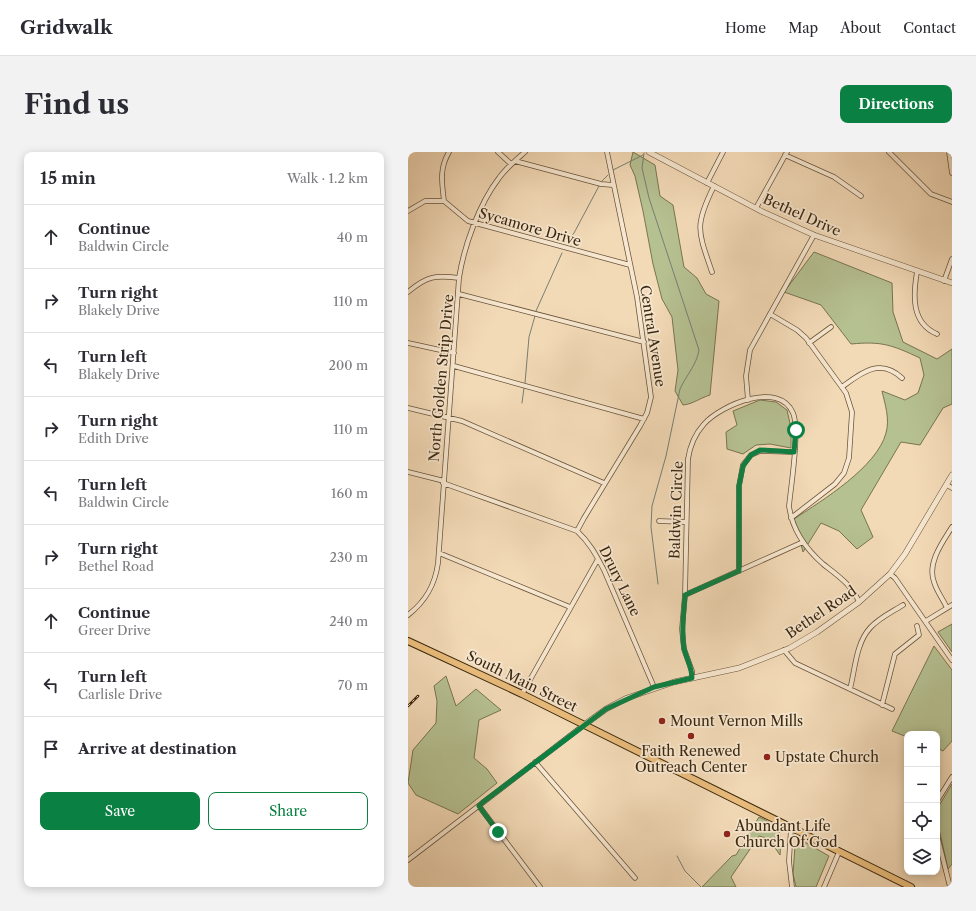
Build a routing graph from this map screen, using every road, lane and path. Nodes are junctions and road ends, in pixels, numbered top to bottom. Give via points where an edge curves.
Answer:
1 (449, 152) edge
2 (498, 152) edge
3 (525, 152) edge
4 (606, 152) edge
5 (649, 152) edge
6 (723, 152) edge
7 (889, 152) edge
8 (949, 152) edge
9 (786, 154) edge
10 (515, 161) junction
11 (511, 164) junction
12 (952, 173) edge
13 (707, 183) junction
14 (613, 185) junction
15 (714, 186) junction
16 (861, 196) dead end
17 (444, 201) junction
18 (952, 202) edge
19 (756, 208) junction
20 (408, 211) edge
21 (475, 223) junction
22 (814, 235) junction
23 (952, 259) edge
24 (630, 265) junction
25 (712, 272) dead end
26 (917, 272) junction
27 (459, 278) junction
28 (944, 281) junction
29 (952, 283) edge
30 (408, 292) edge
31 (459, 294) junction
32 (770, 314) junction
33 (831, 326) dead end
34 (937, 334) dead end
35 (644, 342) junction
36 (408, 343) edge
37 (810, 343) junction
38 (454, 353) junction
39 (454, 366) junction
40 (902, 378) dead end
41 (842, 387) junction
42 (748, 400) junction
43 (408, 408) edge
44 (449, 417) junction
45 (644, 419) junction
46 (794, 452) junction
47 (408, 472) edge
48 (952, 475) edge
49 (443, 482) junction
50 (604, 483) junction
51 (947, 484) junction
52 (952, 488) edge
53 (791, 518) junction
54 (659, 521) dead end
55 (685, 522) junction
56 (952, 527) edge
57 (577, 531) junction
58 (803, 542) junction
59 (438, 553) junction
60 (598, 559) junction
61 (739, 571) junction
62 (890, 574) junction
63 (685, 595) junction
64 (858, 602) junction
65 (903, 605) dead end
66 (952, 605) edge
67 (570, 607) junction
68 (947, 608) junction
69 (408, 615) edge
70 (926, 621) junction
71 (917, 626) dead end
72 (408, 641) edge
73 (784, 650) junction
74 (952, 660) edge
75 (692, 678) junction
76 (654, 687) junction
77 (850, 689) junction
78 (522, 694) junction
79 (882, 704) junction
80 (892, 710) dead end
81 (584, 725) junction
82 (535, 762) junction
83 (952, 777) edge
84 (940, 796) edge
85 (479, 806) junction
86 (791, 828) junction
87 (938, 839) edge
88 (839, 852) junction
89 (408, 860) edge
90 (636, 878) dead end
91 (540, 887) edge
92 (792, 887) edge
93 (824, 887) edge
94 (911, 887) edge
95 (950, 887) edge

1 - 17 street via 441,173
2 - 11 street
3 - 10 street, North Golden Strip Drive
4 - 14 street, Central Avenue
5 - 13 street, Bethel Drive
6 - 13 street
7 - 18 street via 932,194
8 - 12 street
9 - 16 street via 834,176
9 - 19 street
10 - 11 street, North Golden Strip Drive
10 - 14 street
11 - 21 street, North Golden Strip Drive via 494,185
13 - 15 street, Bethel Drive
14 - 24 street, Central Avenue
15 - 19 street, Bethel Drive
15 - 25 street via 703,210 699,228
17 - 20 street via 425,201
17 - 21 street, Sycamore Drive via 468,221
19 - 22 street, Bethel Drive
21 - 24 street, Sycamore Drive
21 - 27 street, North Golden Strip Drive via 464,250
22 - 26 street, Bethel Drive
22 - 32 street
23 - 28 street
24 - 35 street, Central Avenue
26 - 28 street, Bethel Drive
26 - 34 street via 913,295 916,311 930,330
27 - 30 street via 431,277
27 - 31 street, North Golden Strip Drive
28 - 29 street, Bethel Drive
31 - 35 street
31 - 38 street, North Golden Strip Drive
32 - 37 street via 797,330
32 - 42 street via 748,356
33 - 37 street
35 - 45 street, Central Avenue via 651,392
36 - 38 street
37 - 41 street
38 - 39 street, North Golden Strip Drive
39 - 44 street, North Golden Strip Drive
39 - 45 street
40 - 41 street via 889,368 875,368 862,373
41 - 53 street via 849,399 852,412 846,469 835,484
42 - 46 street, Baldwin Circle via 771,396 783,400 790,406 796,423
42 - 55 street, Baldwin Circle via 714,415 695,436 688,459
43 - 44 street
44 - 49 street, North Golden Strip Drive
44 - 50 street
45 - 50 street, Central Avenue
46 - 53 street, Baldwin Circle via 789,506
46 - 61 street via 760,450 751,455 743,466 739,486
47 - 49 street, Drury Lane
48 - 51 street, Bethel Road
49 - 57 street, Drury Lane
49 - 59 street, North Golden Strip Drive
50 - 57 street, Central Avenue
51 - 52 street
51 - 62 street, Bethel Road via 906,554
53 - 58 street, Baldwin Circle
54 - 55 street
55 - 63 street, Baldwin Circle
56 - 68 street via 938,550 932,571 934,584
57 - 60 street, Drury Lane via 592,546
58 - 61 street
58 - 64 street, Baldwin Circle via 820,561 838,575
59 - 67 street
59 - 69 street, North Golden Strip Drive via 437,571 432,588
60 - 67 street
60 - 76 street, Drury Lane
61 - 63 street
62 - 64 street, Bethel Road
62 - 70 street via 896,578
63 - 75 street, Baldwin Circle via 682,629
64 - 73 street, Bethel Road via 817,632
65 - 77 street via 874,623 867,631 859,649
66 - 68 street
67 - 78 street
68 - 70 street
70 - 74 street
71 - 79 street via 919,635 895,654
72 - 78 main road, South Main Street
73 - 75 street, Bethel Road via 739,668
73 - 77 street via 794,663
75 - 76 street, Bethel Road
76 - 81 street, Bethel Road via 614,704
77 - 79 street
78 - 81 main road, South Main Street
79 - 80 street
81 - 82 street
81 - 86 main road, South Main Street
82 - 85 street
82 - 90 street
83 - 84 street
85 - 89 street
85 - 91 street
86 - 88 main road, South Main Street
86 - 92 street
87 - 95 street
88 - 93 street
88 - 94 main road, South Main Street

